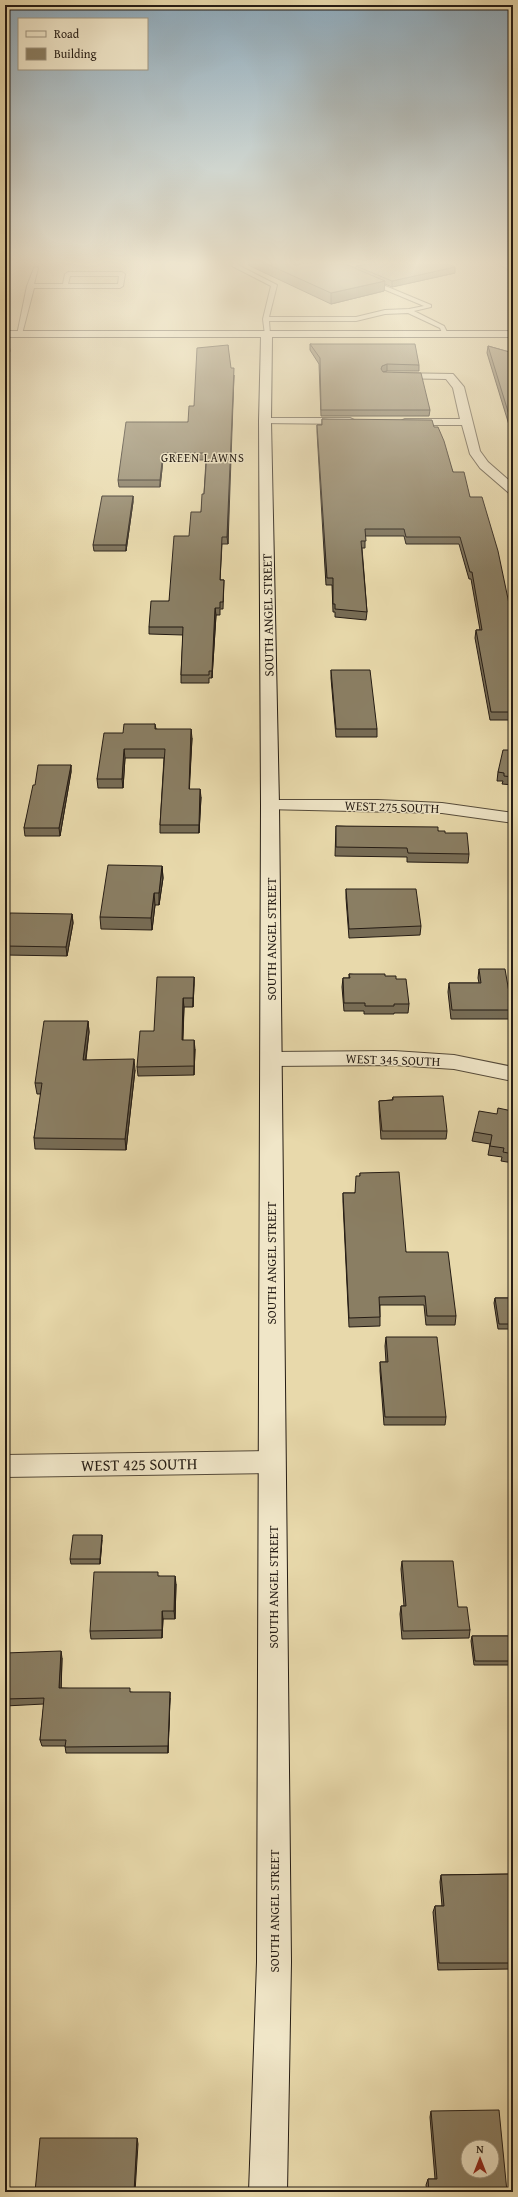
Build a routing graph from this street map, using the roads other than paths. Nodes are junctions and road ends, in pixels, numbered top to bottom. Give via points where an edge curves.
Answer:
1 (266, 367) edge
2 (387, 376) edge
3 (265, 421) junction
4 (364, 421) edge
5 (394, 422) edge
6 (466, 422) junction
7 (508, 470) dead end
8 (494, 473) junction
9 (513, 490) edge
10 (270, 805) junction
11 (513, 818) edge
12 (271, 1059) junction
13 (513, 1074) edge
14 (272, 1462) junction
15 (5, 1466) edge
16 (268, 2192) edge

1 - 3 main road, SOUTH ANGEL STREET
2 - 6 street via 449,376 458,387
3 - 4 street
3 - 10 main road, SOUTH ANGEL STREET
5 - 6 street
6 - 8 street via 474,451 484,465
7 - 8 street
8 - 9 street
10 - 11 street, WEST 275 SOUTH via 442,808
10 - 12 main road, SOUTH ANGEL STREET
12 - 13 street, WEST 345 SOUTH via 394,1058 454,1062
12 - 14 main road, SOUTH ANGEL STREET
14 - 15 street, WEST 425 SOUTH
14 - 16 main road, SOUTH ANGEL STREET via 274,1962

